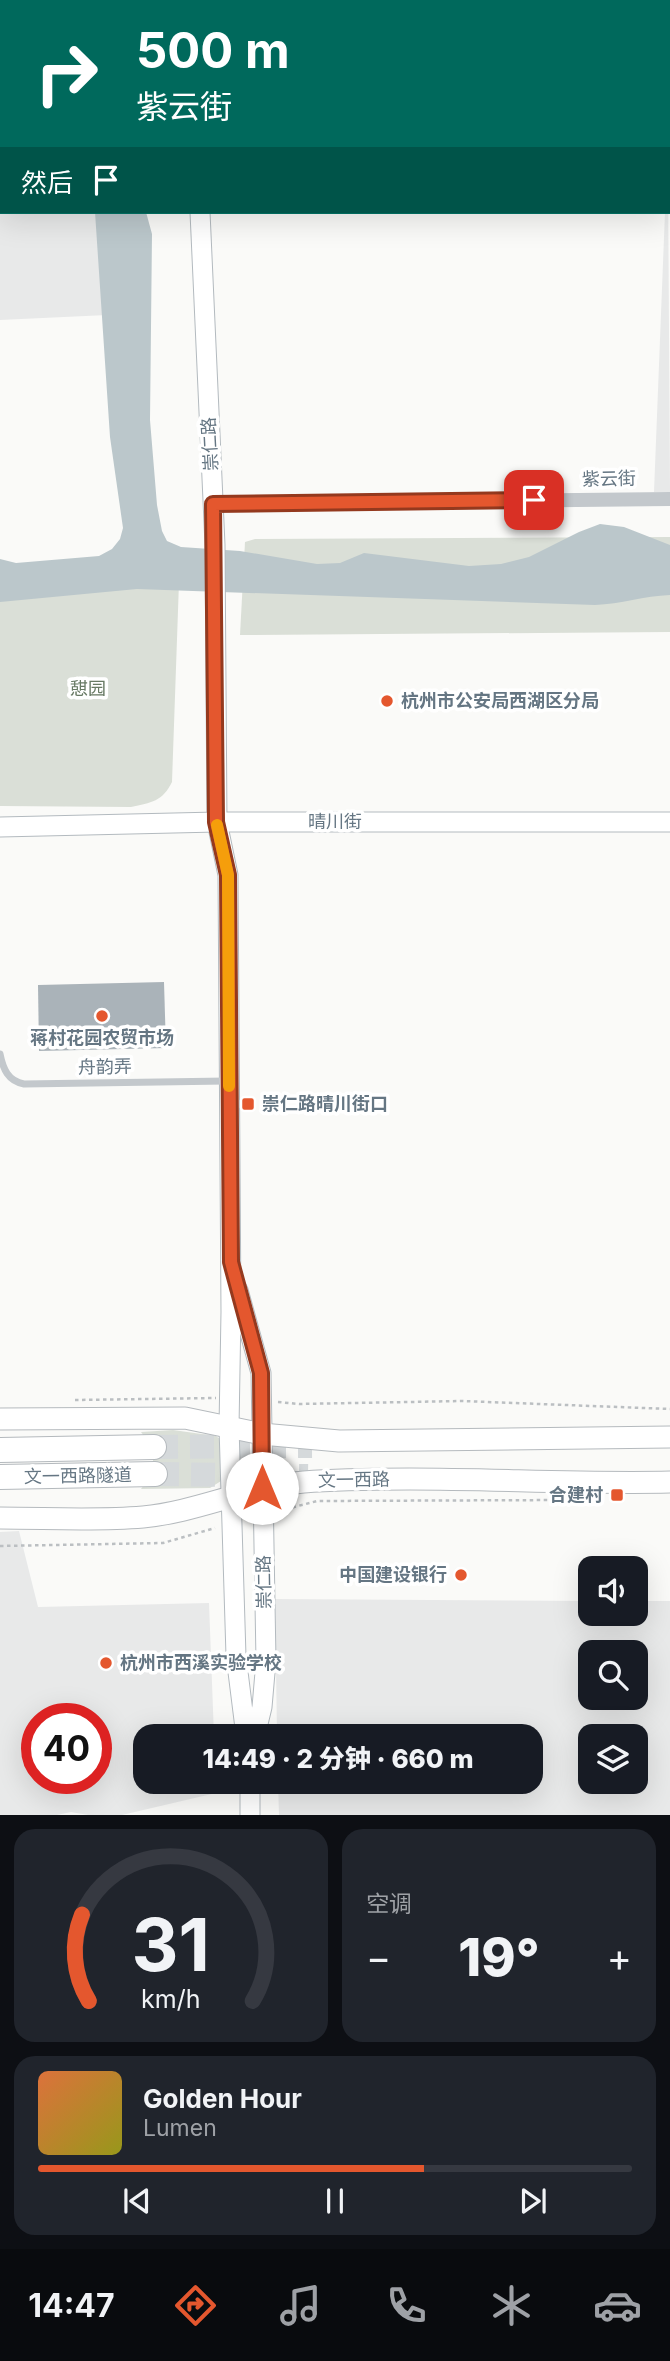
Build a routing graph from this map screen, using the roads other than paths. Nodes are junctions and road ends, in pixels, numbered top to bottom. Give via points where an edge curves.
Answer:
1 (200, 214) edge
2 (670, 499) edge
3 (213, 504) junction
4 (216, 822) junction
5 (670, 822) edge
6 (0, 827) edge
7 (0, 1054) edge
8 (229, 1081) junction
9 (231, 1262) junction
10 (0, 1419) edge
11 (229, 1427) junction
12 (262, 1434) junction
13 (670, 1437) edge
14 (154, 1447) tunnel mouth
15 (0, 1450) edge
16 (155, 1474) tunnel mouth
17 (0, 1477) edge
18 (670, 1482) edge
19 (262, 1488) junction
20 (231, 1498) junction
21 (0, 1518) edge
22 (244, 1724) edge
23 (257, 1724) edge
24 (250, 1794) edge
25 (250, 1815) edge

1 - 3 street, 崇仁路
2 - 3 street, 紫云街
3 - 4 street, 崇仁路
4 - 5 street, 晴川街
4 - 6 street, 晴川街
4 - 8 street, 崇仁路 via 228,875
7 - 8 lane, 舟韵弄 via 3,1069 23,1084
8 - 9 street, 崇仁路
9 - 11 street, 崇仁路
9 - 12 street, 崇仁路 via 261,1373
10 - 11 main road via 185,1419
11 - 12 main road
11 - 20 street, 崇仁路
12 - 13 main road via 339,1441
12 - 19 street, 崇仁路
14 - 15 highway, 文一西路隧道
16 - 17 highway, 文一西路隧道
18 - 19 main road, 文一西路 via 341,1479
19 - 20 main road, 文一西路
19 - 23 street, 崇仁路 via 266,1661
20 - 21 main road, 文一西路 via 145,1517
20 - 22 street, 崇仁路 via 236,1656
24 - 25 street

